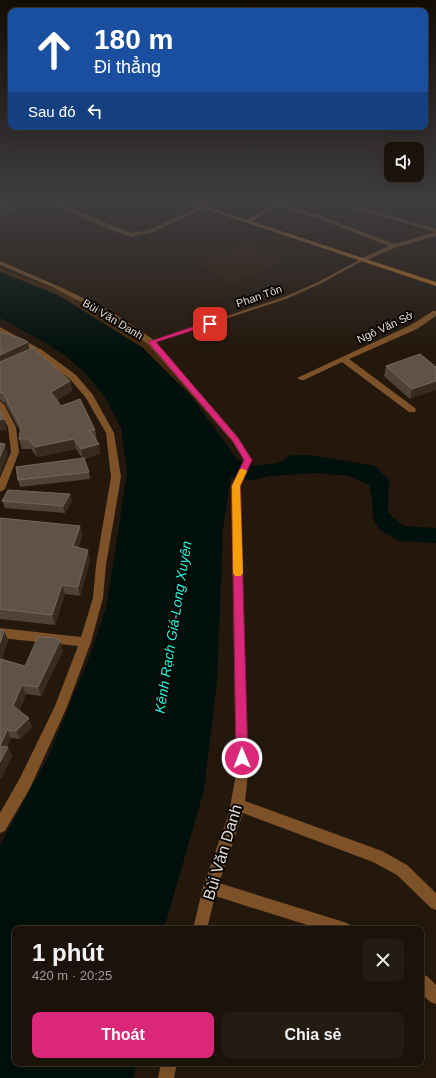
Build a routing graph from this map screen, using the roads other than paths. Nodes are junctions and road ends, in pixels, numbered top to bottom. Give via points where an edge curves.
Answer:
1 (337, 251) edge
2 (382, 251) edge
3 (362, 260) junction
4 (0, 263) edge
5 (436, 284) edge
6 (436, 313) edge
7 (0, 329) edge
8 (151, 342) junction
9 (343, 359) junction
10 (301, 378) dead end
11 (0, 404) edge
12 (412, 410) dead end
13 (0, 489) edge
14 (0, 633) edge
15 (85, 642) junction
16 (237, 809) junction
17 (0, 826) edge
18 (211, 883) junction
19 (436, 902) edge
20 (201, 926) edge
21 (335, 926) edge
22 (424, 985) edge
23 (436, 996) edge
24 (168, 1066) edge
25 (166, 1078) edge

1 - 3 main road
2 - 3 street, Phan Tôn
3 - 5 main road
3 - 8 lane, Phan Tôn via 285,298
4 - 8 street, Bùi Văn Danh via 106,312
6 - 9 street, Ngô Văn Sở via 414,327
7 - 15 street via 73,377 90,397 110,433 116,477 98,598
8 - 16 street, Bùi Văn Danh via 236,439 248,460 236,486 242,774
9 - 10 street, Ngô Văn Sở
9 - 12 street
11 - 13 street via 12,427 15,452
14 - 15 street
15 - 17 street via 58,713 25,783
16 - 18 street, Bùi Văn Danh
16 - 19 street via 377,856 402,870
18 - 20 street, Bùi Văn Danh
18 - 21 street
22 - 23 street
24 - 25 street

